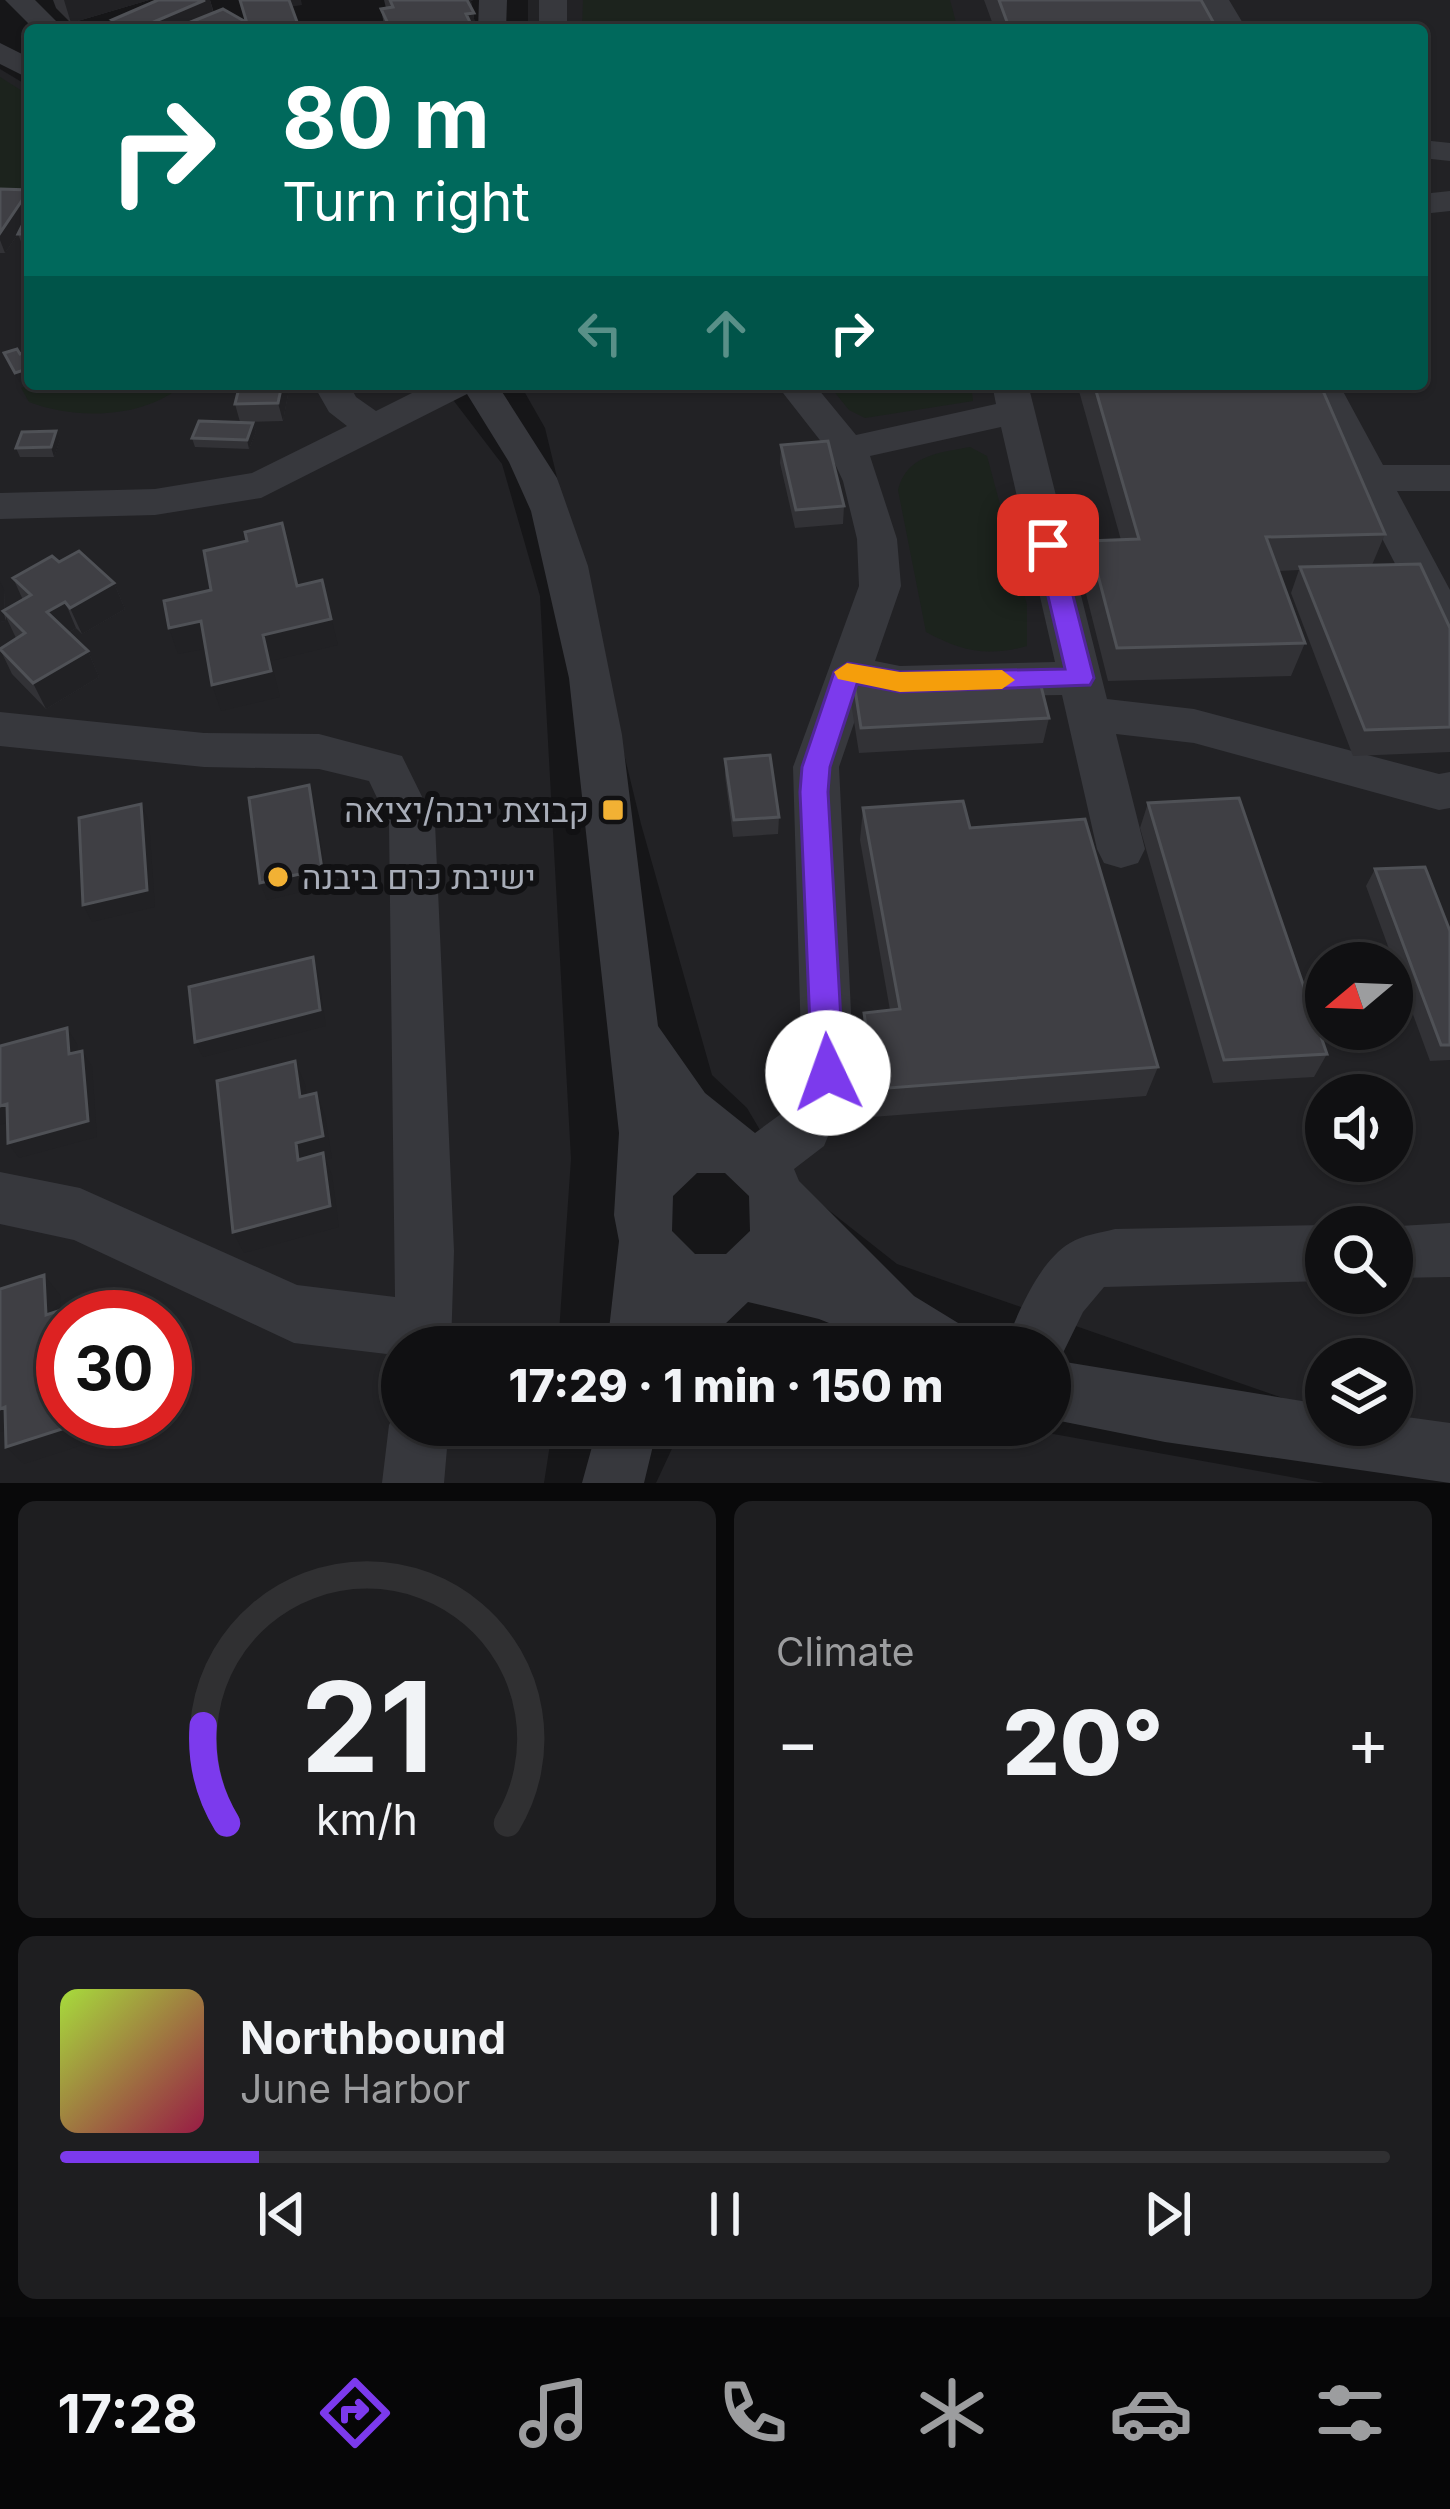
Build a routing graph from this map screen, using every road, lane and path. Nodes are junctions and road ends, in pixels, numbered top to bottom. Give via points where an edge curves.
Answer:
1 (19, 0) edge
2 (45, 24) edge
3 (334, 390) edge
4 (447, 390) edge
5 (483, 390) edge
6 (799, 390) edge
7 (1324, 390) edge
8 (1013, 398) edge
9 (373, 426) junction
10 (848, 449) junction
11 (1370, 478) junction
12 (1450, 478) edge
13 (0, 506) edge
14 (1450, 630) edge
15 (848, 672) junction
16 (1084, 696) junction
17 (0, 729) edge
18 (1450, 790) edge
19 (1121, 849) dead end
20 (630, 1008) junction
21 (759, 1172) junction
22 (0, 1198) edge
23 (646, 1215) junction
24 (1450, 1250) edge
25 (1413, 1251) edge
26 (1305, 1252) edge
27 (736, 1278) junction
28 (422, 1326) edge
29 (639, 1326) edge
30 (681, 1326) edge
31 (902, 1326) edge
32 (909, 1326) edge
33 (1045, 1326) edge
34 (381, 1330) edge
35 (1071, 1393) edge
36 (417, 1446) edge
37 (1450, 1454) edge
38 (413, 1483) edge

1 - 2 street
3 - 9 street
4 - 9 street
5 - 20 street via 533,472 565,561 602,767
6 - 10 street
7 - 11 street
8 - 10 street
8 - 16 street
9 - 13 street via 261,485 94,505
10 - 15 street via 877,539 880,586
11 - 12 street
11 - 14 street
15 - 16 street
15 - 21 street via 814,792 828,1073 805,1128
16 - 18 street
16 - 19 street
17 - 28 street via 208,751 352,753 386,769 412,823
20 - 21 street via 668,1086
20 - 23 street via 650,1138
21 - 23 street via 716,1147 694,1150 656,1172
21 - 27 street via 782,1223 775,1245
21 - 32 street via 838,1263
22 - 34 street via 80,1215 294,1314
23 - 27 street via 667,1269 687,1280
23 - 29 street
24 - 25 street
26 - 33 street via 1087,1264
27 - 30 street
27 - 31 street via 819,1291
35 - 37 street
36 - 38 street

